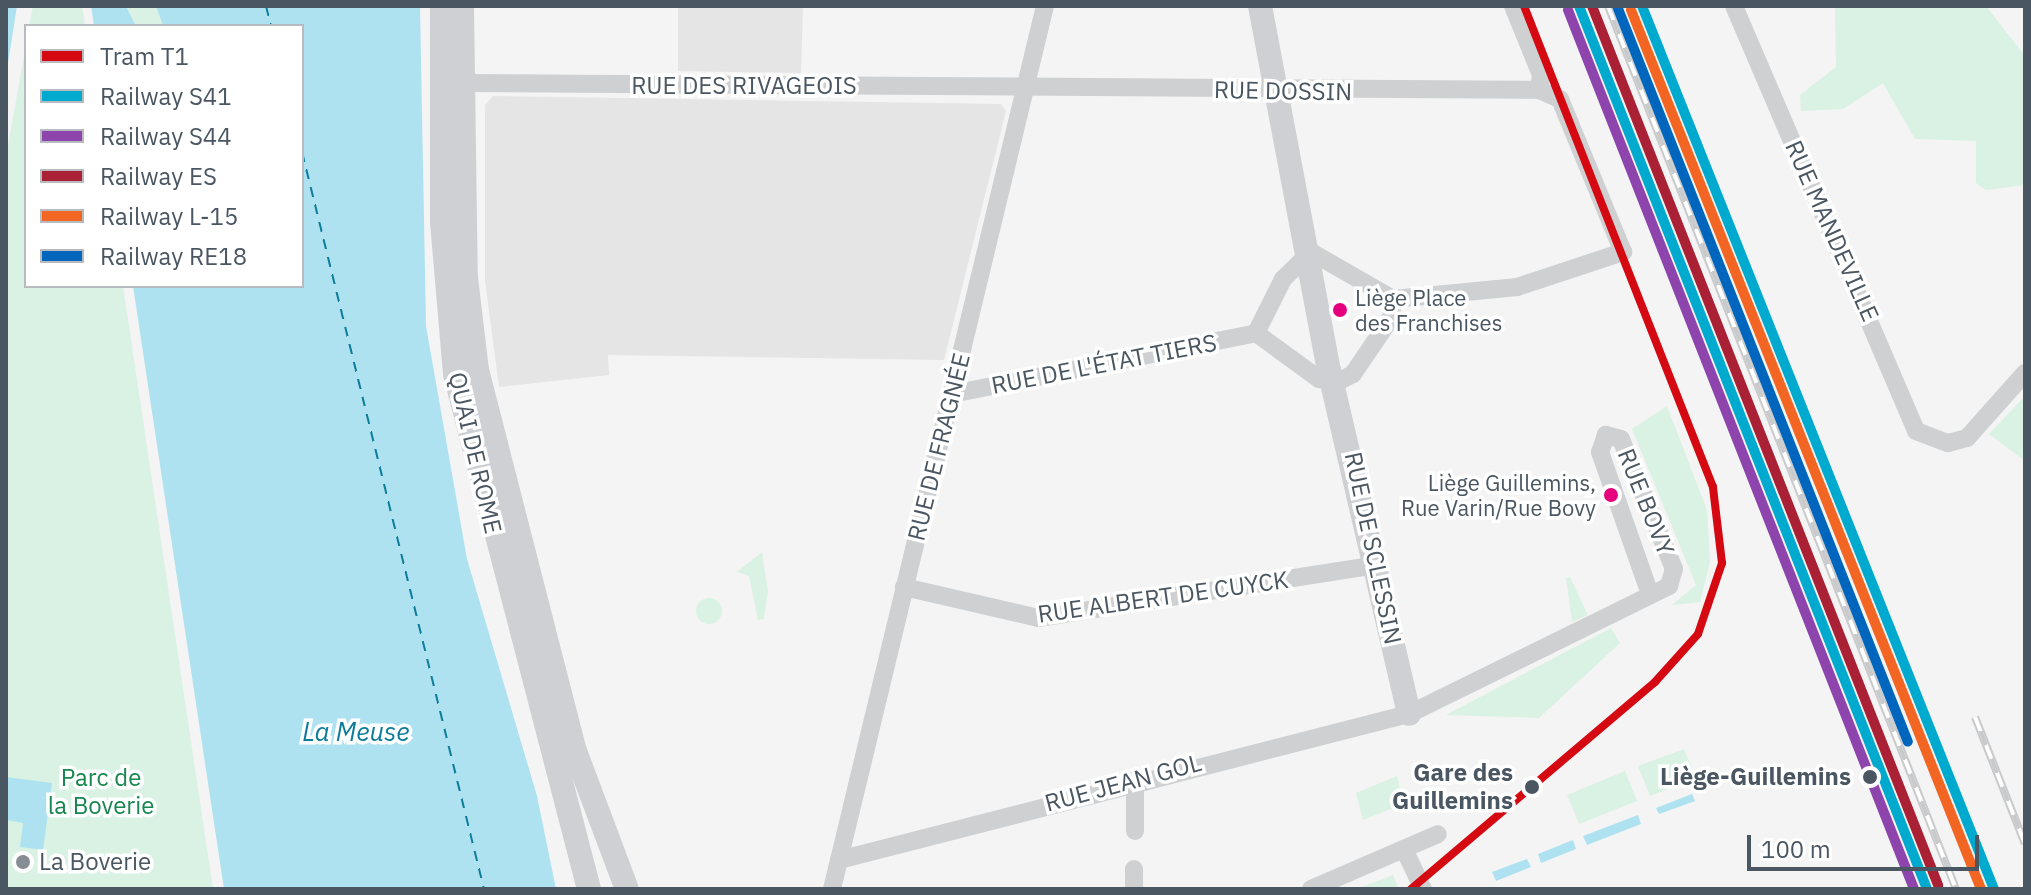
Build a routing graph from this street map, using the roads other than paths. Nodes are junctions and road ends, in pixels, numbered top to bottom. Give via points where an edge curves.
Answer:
1 (442, 6) edge
2 (462, 6) edge
3 (1045, 6) edge
4 (1260, 6) edge
5 (1513, 6) edge
6 (1734, 6) edge
7 (452, 83) junction
8 (1027, 87) junction
9 (1539, 90) junction
10 (1278, 91) junction
11 (1311, 252) junction
12 (1393, 299) junction
13 (1256, 333) junction
14 (2025, 373) edge
15 (1337, 382) junction
16 (952, 394) junction
17 (1378, 565) junction
18 (904, 587) junction
19 (1650, 594) junction
20 (1409, 714) junction
21 (582, 770) junction
22 (1135, 780) junction
23 (1135, 831) dead end
24 (1438, 834) dead end
25 (1404, 849) junction
26 (839, 860) junction
27 (1134, 869) dead end
28 (589, 889) edge
29 (611, 889) edge
30 (627, 889) edge
31 (832, 889) edge
32 (1134, 889) edge
33 (1311, 889) edge
34 (1423, 889) edge

1 - 7 main road, QUAI DE ROME
2 - 7 main road, QUAI DE ROME
3 - 8 street, RUE DE FRAGNÉE
4 - 10 main road, RUE DE SCLESSIN
5 - 9 street via 1541,75
6 - 14 street, RUE MANDEVILLE via 1914,427 1940,441 1967,438
7 - 8 street, RUE DES RIVAGEOIS
7 - 21 main road, QUAI DE ROME via 477,370
7 - 28 main road, QUAI DE ROME via 444,279 455,374
8 - 10 street, RUE DOSSIN
8 - 16 street, RUE DE FRAGNÉE
9 - 10 street, RUE DOSSIN
9 - 12 street via 1560,99 1623,247 1617,258 1567,265 1560,277 1517,287
10 - 11 main road, RUE DE SCLESSIN
11 - 12 street
11 - 13 street via 1283,279
11 - 15 main road, RUE DE SCLESSIN via 1307,267
12 - 15 street via 1391,318 1361,363
13 - 15 street via 1319,379
13 - 16 street, RUE DE L'ÉTAT TIERS
15 - 17 main road, RUE DE SCLESSIN
16 - 18 street, RUE DE FRAGNÉE
17 - 18 street, RUE ALBERT DE CUYCK via 1038,618
17 - 20 main road, RUE DE SCLESSIN
18 - 26 street, RUE DE FRAGNÉE
19 - 19 street, RUE BOVY via 1600,452 1606,435 1621,439 1674,569 1669,586
19 - 20 street, RUE BOVY
20 - 22 street, RUE JEAN GOL
21 - 29 main road, QUAI DE ROME
21 - 30 main road, QUAI DE ROME
22 - 23 street
22 - 26 street, RUE JEAN GOL
24 - 25 street
25 - 33 street
25 - 34 street
26 - 31 street, RUE DE FRAGNÉE
27 - 32 street

